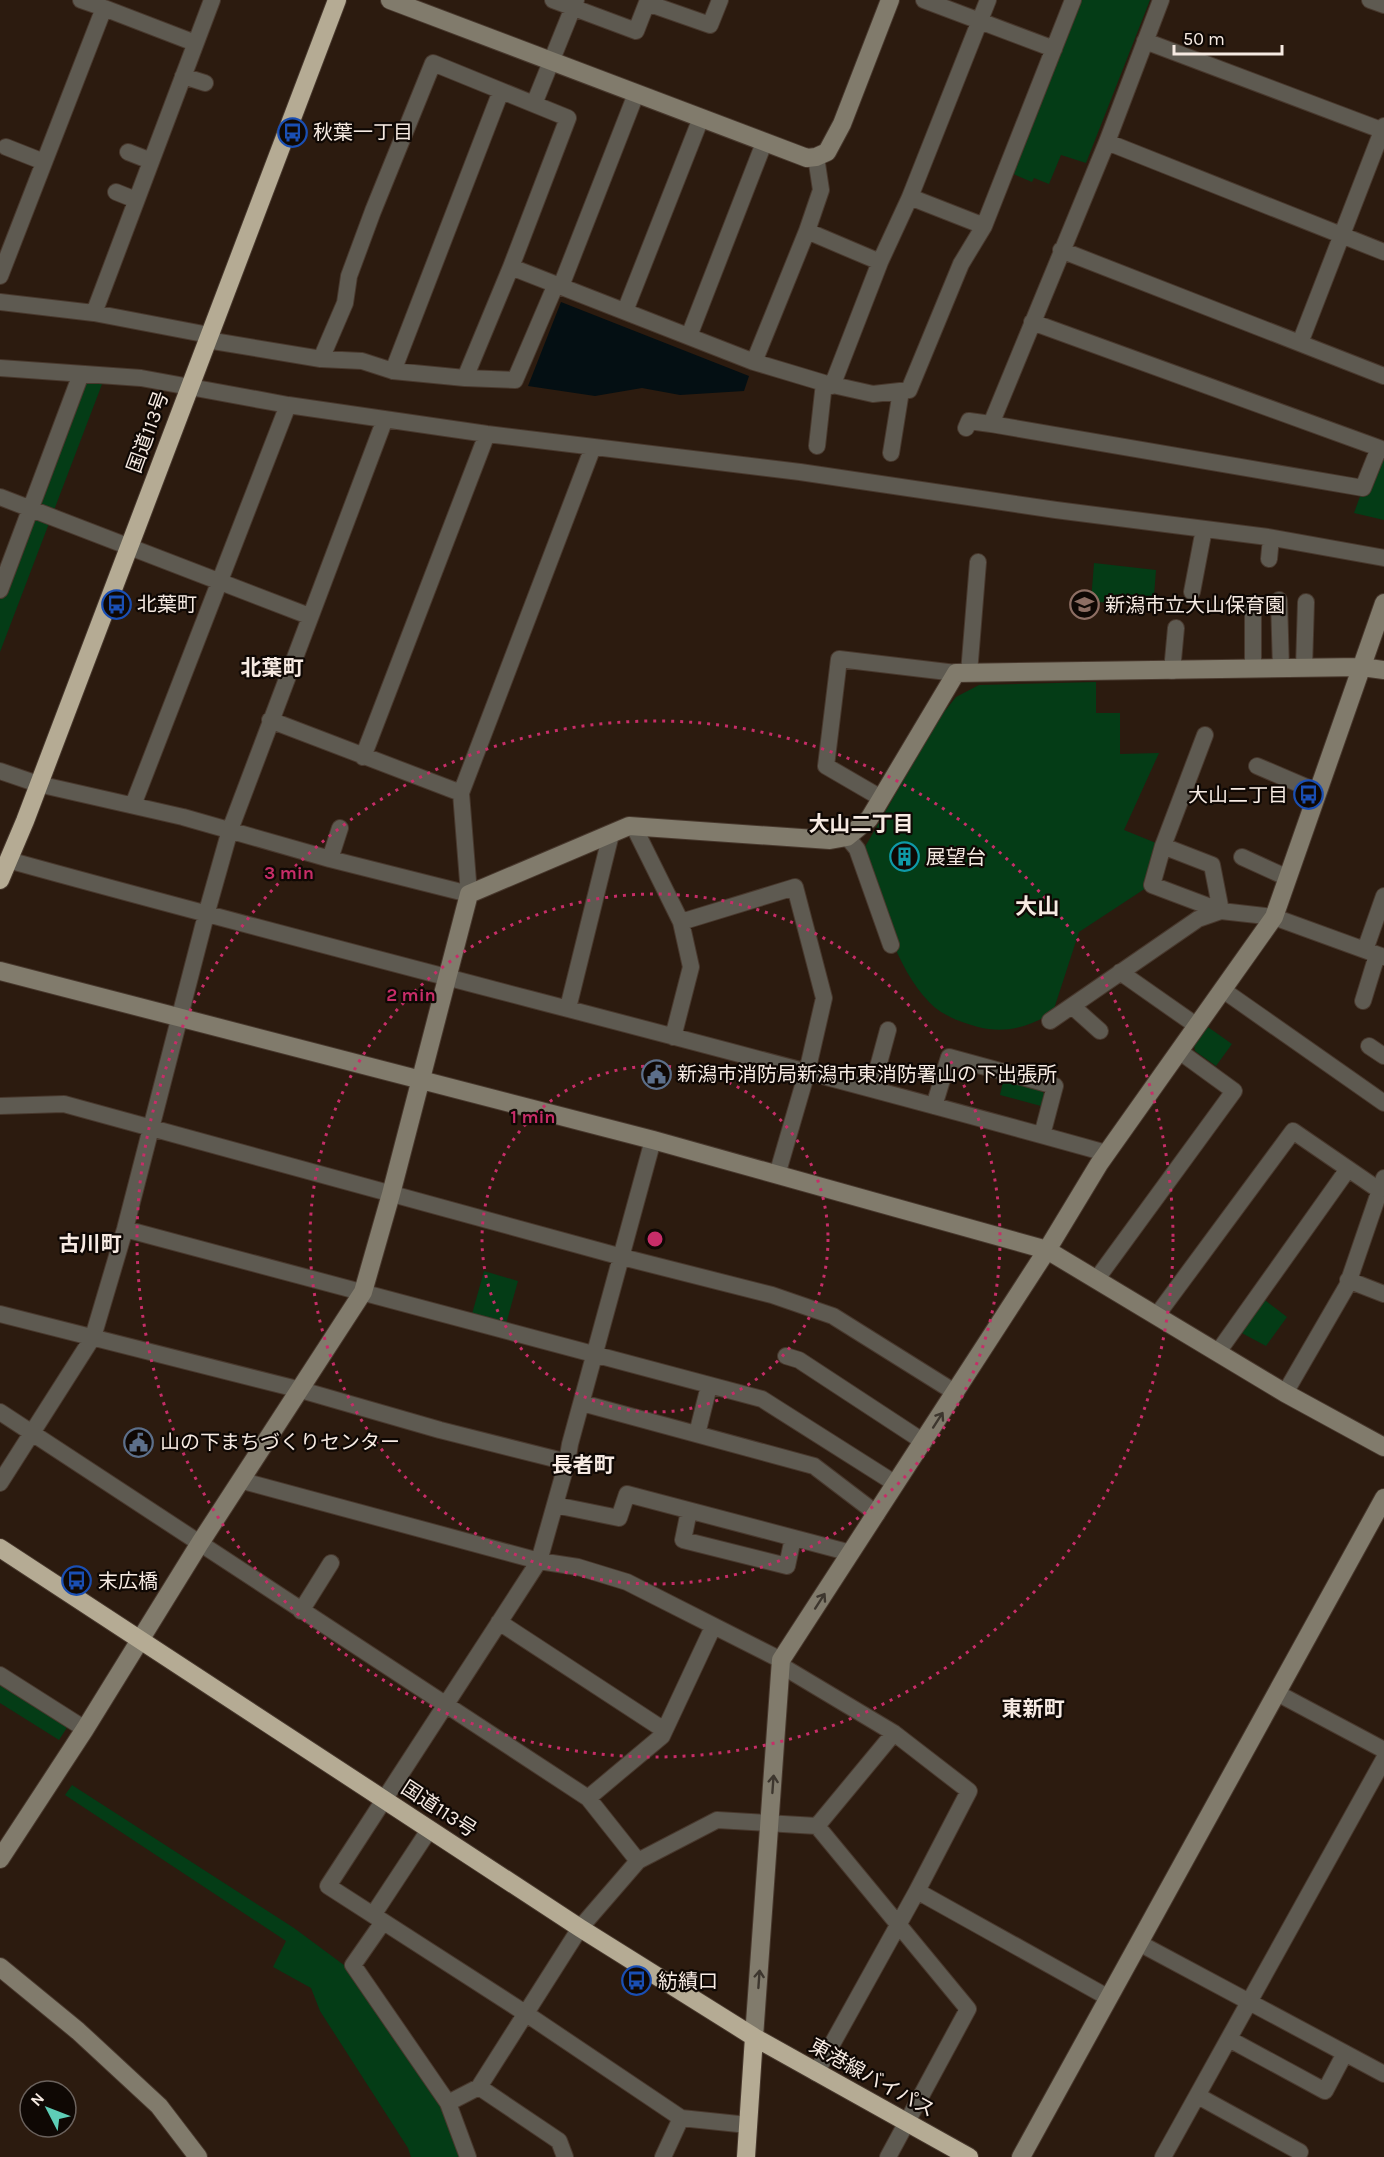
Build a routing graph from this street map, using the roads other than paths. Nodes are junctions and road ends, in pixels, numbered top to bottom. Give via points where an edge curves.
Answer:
1 (81, 0) edge
2 (212, 0) edge
3 (337, 0) edge
4 (390, 0) edge
5 (553, 0) edge
6 (720, 0) edge
7 (890, 0) edge
8 (924, 0) edge
9 (988, 0) edge
10 (1073, 0) edge
11 (1161, 0) edge
12 (1370, 0) edge
13 (647, 1) edge
14 (575, 4) edge
15 (1384, 5) edge
16 (104, 8) junction
17 (979, 22) junction
18 (1145, 41) junction
19 (195, 43) junction
20 (1054, 49) junction
21 (552, 62) junction
22 (183, 76) junction
23 (205, 83) dead end
24 (501, 91) junction
25 (636, 94) junction
26 (534, 104) junction
27 (701, 118) junction
28 (1383, 129) edge
29 (1107, 142) junction
30 (764, 143) junction
31 (6, 147) dead end
32 (128, 152) dead end
33 (816, 157) junction
34 (151, 161) junction
35 (44, 162) junction
36 (116, 192) dead end
37 (910, 198) junction
38 (136, 200) junction
39 (984, 226) junction
40 (807, 231) junction
41 (1342, 236) junction
42 (1061, 250) junction
43 (1384, 252) edge
44 (880, 262) junction
45 (511, 267) junction
46 (0, 276) edge
47 (558, 285) junction
48 (0, 302) edge
49 (625, 311) junction
50 (94, 314) junction
51 (1032, 322) junction
52 (689, 336) junction
53 (208, 338) junction
54 (1300, 344) junction
55 (321, 358) junction
56 (754, 362) junction
57 (0, 368) edge
58 (393, 371) junction
59 (81, 374) junction
60 (1384, 376) edge
61 (465, 378) junction
62 (828, 385) junction
63 (188, 388) junction
64 (901, 391) junction
65 (288, 405) junction
66 (385, 419) junction
67 (991, 424) junction
68 (966, 428) dead end
69 (487, 434) junction
70 (817, 446) dead end
71 (592, 447) junction
72 (1381, 449) edge
73 (891, 453) dead end
74 (0, 497) edge
75 (31, 509) junction
76 (1204, 529) junction
77 (1271, 538) junction
78 (130, 546) junction
79 (1384, 558) edge
80 (1269, 559) dead end
81 (978, 562) dead end
82 (220, 580) junction
83 (0, 590) edge
84 (1192, 592) dead end
85 (1279, 600) dead end
86 (1306, 602) dead end
87 (1384, 603) edge
88 (1253, 604) dead end
89 (309, 616) junction
90 (1176, 628) dead end
91 (1362, 667) junction
92 (1304, 668) junction
93 (1253, 669) junction
94 (1281, 669) junction
95 (1384, 670) edge
96 (1172, 671) junction
97 (963, 673) junction
98 (270, 720) junction
99 (1205, 735) dead end
100 (363, 757) junction
101 (1257, 766) dead end
102 (0, 771) edge
103 (38, 784) junction
104 (1318, 792) junction
105 (460, 793) junction
106 (881, 798) junction
107 (133, 805) junction
108 (634, 827) junction
109 (340, 828) dead end
110 (230, 830) junction
111 (611, 834) junction
112 (847, 837) junction
113 (1163, 846) junction
114 (1242, 857) dead end
115 (330, 859) junction
116 (8, 860) junction
117 (1288, 878) junction
118 (0, 880) edge
119 (469, 894) junction
120 (1384, 896) edge
121 (1221, 911) junction
122 (206, 915) junction
123 (1274, 917) junction
124 (681, 922) junction
125 (891, 945) dead end
126 (1376, 954) edge
127 (0, 971) edge
128 (1120, 972) junction
129 (447, 978) junction
130 (1223, 990) junction
131 (1363, 1001) dead end
132 (1072, 1006) junction
133 (568, 1008) junction
134 (179, 1017) junction
135 (1050, 1021) dead end
136 (1197, 1026) junction
137 (888, 1030) dead end
138 (1100, 1031) dead end
139 (673, 1036) junction
140 (1369, 1046) dead end
141 (1179, 1051) junction
142 (1384, 1056) edge
143 (807, 1072) junction
144 (421, 1081) junction
145 (872, 1089) junction
146 (1384, 1103) edge
147 (0, 1106) edge
148 (934, 1106) junction
149 (150, 1129) junction
150 (1042, 1135) junction
151 (653, 1140) junction
152 (1106, 1153) junction
153 (1348, 1169) junction
154 (777, 1175) junction
155 (1382, 1184) edge
156 (391, 1194) junction
157 (1378, 1214) edge
158 (125, 1229) junction
159 (1047, 1250) junction
160 (621, 1257) junction
161 (1096, 1280) junction
162 (1348, 1280) junction
163 (363, 1292) junction
164 (1384, 1294) edge
165 (0, 1314) edge
166 (1157, 1316) junction
167 (93, 1337) junction
168 (1218, 1352) junction
169 (595, 1356) junction
170 (786, 1356) dead end
171 (709, 1386) junction
172 (301, 1390) junction
173 (956, 1393) junction
174 (1285, 1393) junction
175 (582, 1403) junction
176 (0, 1412) edge
177 (32, 1433) junction
178 (697, 1434) junction
179 (924, 1442) junction
180 (1384, 1447) edge
181 (567, 1462) junction
182 (243, 1480) junction
183 (0, 1483) edge
184 (896, 1484) junction
185 (1384, 1498) edge
186 (555, 1505) junction
187 (689, 1511) junction
188 (877, 1514) junction
189 (794, 1538) junction
190 (200, 1543) junction
191 (0, 1548) edge
192 (851, 1553) junction
193 (539, 1560) junction
194 (331, 1563) dead end
195 (301, 1611) junction
196 (499, 1623) junction
197 (713, 1627) junction
198 (140, 1640) junction
199 (782, 1663) junction
200 (0, 1675) edge
201 (1277, 1693) junction
202 (446, 1705) junction
203 (85, 1729) junction
204 (664, 1730) junction
205 (894, 1733) junction
206 (1384, 1750) edge
207 (1384, 1759) edge
208 (588, 1798) junction
209 (384, 1800) junction
210 (770, 1824) junction
211 (817, 1826) junction
212 (429, 1830) junction
213 (0, 1859) edge
214 (638, 1861) junction
215 (917, 1891) junction
216 (378, 1919) junction
217 (897, 1924) junction
218 (580, 1928) junction
219 (1139, 1943) junction
220 (0, 1968) edge
221 (1109, 1998) junction
222 (1250, 2001) junction
223 (525, 2013) junction
224 (754, 2037) junction
225 (1229, 2039) junction
226 (1345, 2053) junction
227 (816, 2073) junction
228 (1384, 2074) edge
229 (479, 2087) junction
230 (1198, 2096) junction
231 (448, 2103) junction
232 (681, 2118) junction
233 (906, 2123) junction
234 (748, 2126) junction
235 (1300, 2152) dead end
236 (198, 2157) edge
237 (468, 2157) edge
238 (565, 2157) edge
239 (663, 2157) edge
240 (746, 2157) edge
241 (888, 2157) edge
242 (969, 2157) edge
243 (1021, 2157) edge
244 (1163, 2157) edge

1 - 16 street
2 - 19 street
3 - 53 highway, 国道113号
4 - 21 street
5 - 14 street
6 - 13 street via 710,26
7 - 33 street via 842,124 828,152
8 - 17 street
9 - 17 street
10 - 20 street
11 - 18 street
12 - 15 street
13 - 14 street via 636,31
14 - 21 street
16 - 19 street
16 - 35 street
17 - 20 street
17 - 37 street
18 - 28 street
18 - 29 street
19 - 22 street
20 - 39 street
21 - 25 street
21 - 26 street
22 - 23 street
22 - 34 street
24 - 26 street
24 - 55 street via 433,63 373,211 349,276 345,303
24 - 58 street
25 - 27 street
25 - 47 street
26 - 45 street via 568,118
27 - 30 street
27 - 49 street
28 - 41 street
29 - 41 street
29 - 42 street
30 - 33 street via 807,158
30 - 52 street
31 - 35 street
32 - 34 street
33 - 40 street via 821,190
34 - 38 street
35 - 46 street
36 - 38 street
37 - 39 street
37 - 44 street
38 - 50 street
39 - 64 street via 961,264 909,390
40 - 44 street
40 - 56 street
41 - 43 street
41 - 54 street
42 - 51 street
42 - 54 street
44 - 62 street
45 - 47 street
45 - 61 street
47 - 49 street
47 - 61 street via 515,380
48 - 50 street
49 - 52 street
50 - 53 street
51 - 67 street
51 - 72 street
52 - 56 street
53 - 55 street
53 - 63 highway, 国道113号
54 - 60 street
55 - 58 street via 362,361
56 - 62 street
57 - 59 street
58 - 61 street
59 - 63 street via 141,378
59 - 75 street
62 - 64 street via 873,394
62 - 70 street
63 - 65 street
63 - 78 highway, 国道113号
64 - 73 street
65 - 66 street
65 - 82 street
66 - 69 street
66 - 89 street
67 - 68 street via 969,421
67 - 72 street via 1363,488
69 - 71 street
69 - 100 street
71 - 76 street
71 - 105 street
74 - 75 street
75 - 78 street
75 - 83 street
76 - 77 street
76 - 84 street
77 - 79 street
77 - 80 street
78 - 82 street
78 - 103 highway, 国道113号
81 - 97 street
82 - 89 street
82 - 107 street
85 - 94 street
86 - 92 street
87 - 91 street
88 - 93 street
89 - 98 street
90 - 96 street
91 - 92 street
91 - 95 street
91 - 104 street
92 - 94 street
93 - 94 street
93 - 96 street
96 - 97 street
97 - 106 street
97 - 106 street via 839,658 826,766
98 - 100 street
98 - 110 street
99 - 113 street
100 - 105 street
101 - 104 street
102 - 103 street
103 - 107 street
103 - 116 highway, 国道113号
104 - 117 street
105 - 119 street
106 - 112 street via 869,819
107 - 110 street
108 - 111 street
108 - 112 street via 830,840
108 - 124 street
109 - 115 street
110 - 115 street
110 - 122 street
111 - 119 street
111 - 133 street
112 - 125 street via 856,849
113 - 121 street via 1212,865
113 - 121 street via 1152,885
114 - 117 street
115 - 119 street
116 - 118 highway, 国道113号
116 - 122 street
117 - 123 street
119 - 129 street
120 - 126 street
121 - 123 street
121 - 128 street via 1198,919
122 - 129 street
122 - 134 street
123 - 126 street
123 - 130 street
124 - 139 street via 691,967
124 - 143 street via 795,886 825,998
126 - 131 street
127 - 134 street
128 - 132 street
128 - 136 street
129 - 133 street
129 - 144 street
130 - 136 street
130 - 146 street
132 - 135 street
132 - 138 street
133 - 139 street
134 - 144 street
134 - 149 street
136 - 141 street
137 - 145 street
139 - 143 street
140 - 142 street
141 - 152 street
141 - 161 street via 1234,1091
143 - 145 street
143 - 154 street
144 - 151 street
144 - 156 street
145 - 148 street
147 - 149 street via 64,1104
148 - 150 street
148 - 150 street via 949,1057 1055,1086
149 - 156 street
149 - 158 street
150 - 152 street
151 - 154 street
151 - 160 street
152 - 159 street
153 - 155 street
153 - 166 street via 1293,1131
153 - 168 street
154 - 159 street
155 - 157 street
156 - 160 street
156 - 163 street
157 - 162 street
158 - 163 street
158 - 167 street
159 - 161 street
159 - 173 street
160 - 169 street
160 - 173 street via 772,1295 833,1316
161 - 166 street
162 - 164 street
162 - 174 street
163 - 169 street
163 - 172 street
165 - 167 street
166 - 168 street
167 - 172 street
167 - 177 street
168 - 174 street
169 - 171 street
169 - 175 street
170 - 179 street via 799,1360
171 - 178 street
171 - 184 street via 762,1399
172 - 181 street
172 - 182 street
179 -> 173 street
174 - 180 street
175 - 178 street
175 - 181 street
176 - 177 street
177 - 183 street
177 - 190 street
178 - 188 street via 814,1466
179 - 184 street
181 - 186 street
182 - 190 street
182 - 193 street
184 - 188 street
185 - 201 street
186 - 187 street via 619,1518 627,1494
186 - 193 street
187 - 189 street
187 - 189 street via 683,1540 787,1566
188 - 192 street
189 - 192 street
190 - 195 street
190 - 198 street
191 - 198 highway, 国道113号
199 -> 192 street
193 - 196 street
193 - 197 street via 627,1582
194 - 195 street
195 - 202 street
196 - 202 street
196 - 204 street
197 - 199 street
197 - 204 street
198 - 203 street
198 - 209 highway, 国道113号
199 - 205 street
210 -> 199 street
200 - 203 street
201 - 206 street
201 - 219 street
202 - 208 street
202 - 209 street
203 - 213 street
204 - 208 street via 662,1736
205 - 211 street
205 - 215 street via 969,1791
207 - 222 street
208 - 214 street
209 - 212 highway, 国道113号
209 - 216 street via 328,1886
210 - 211 street
210 - 214 street via 717,1820
224 -> 210 street
211 - 217 street
212 - 216 street
212 - 218 highway, 国道113号
214 - 218 street
215 - 217 street
215 - 221 street
216 - 223 street
216 - 231 street via 353,1965
217 - 227 street
217 - 233 street via 968,2009
218 - 223 street
218 - 224 highway, 国道113号
219 - 221 street
219 - 222 street
220 - 236 street via 78,2031 159,2106
221 - 243 street
222 - 225 street
222 - 226 street
223 - 229 street
223 - 232 street
224 - 227 highway, 東港線バイパス
224 - 234 highway
225 - 226 street via 1325,2091
225 - 230 street
226 - 228 street
227 - 233 highway, 東港線バイパス
229 - 231 street
229 - 238 street via 559,2142
230 - 235 street
230 - 244 street
231 - 237 street
232 - 234 street
232 - 239 street
233 - 241 street
233 - 242 highway, 東港線バイパス
234 - 240 highway

